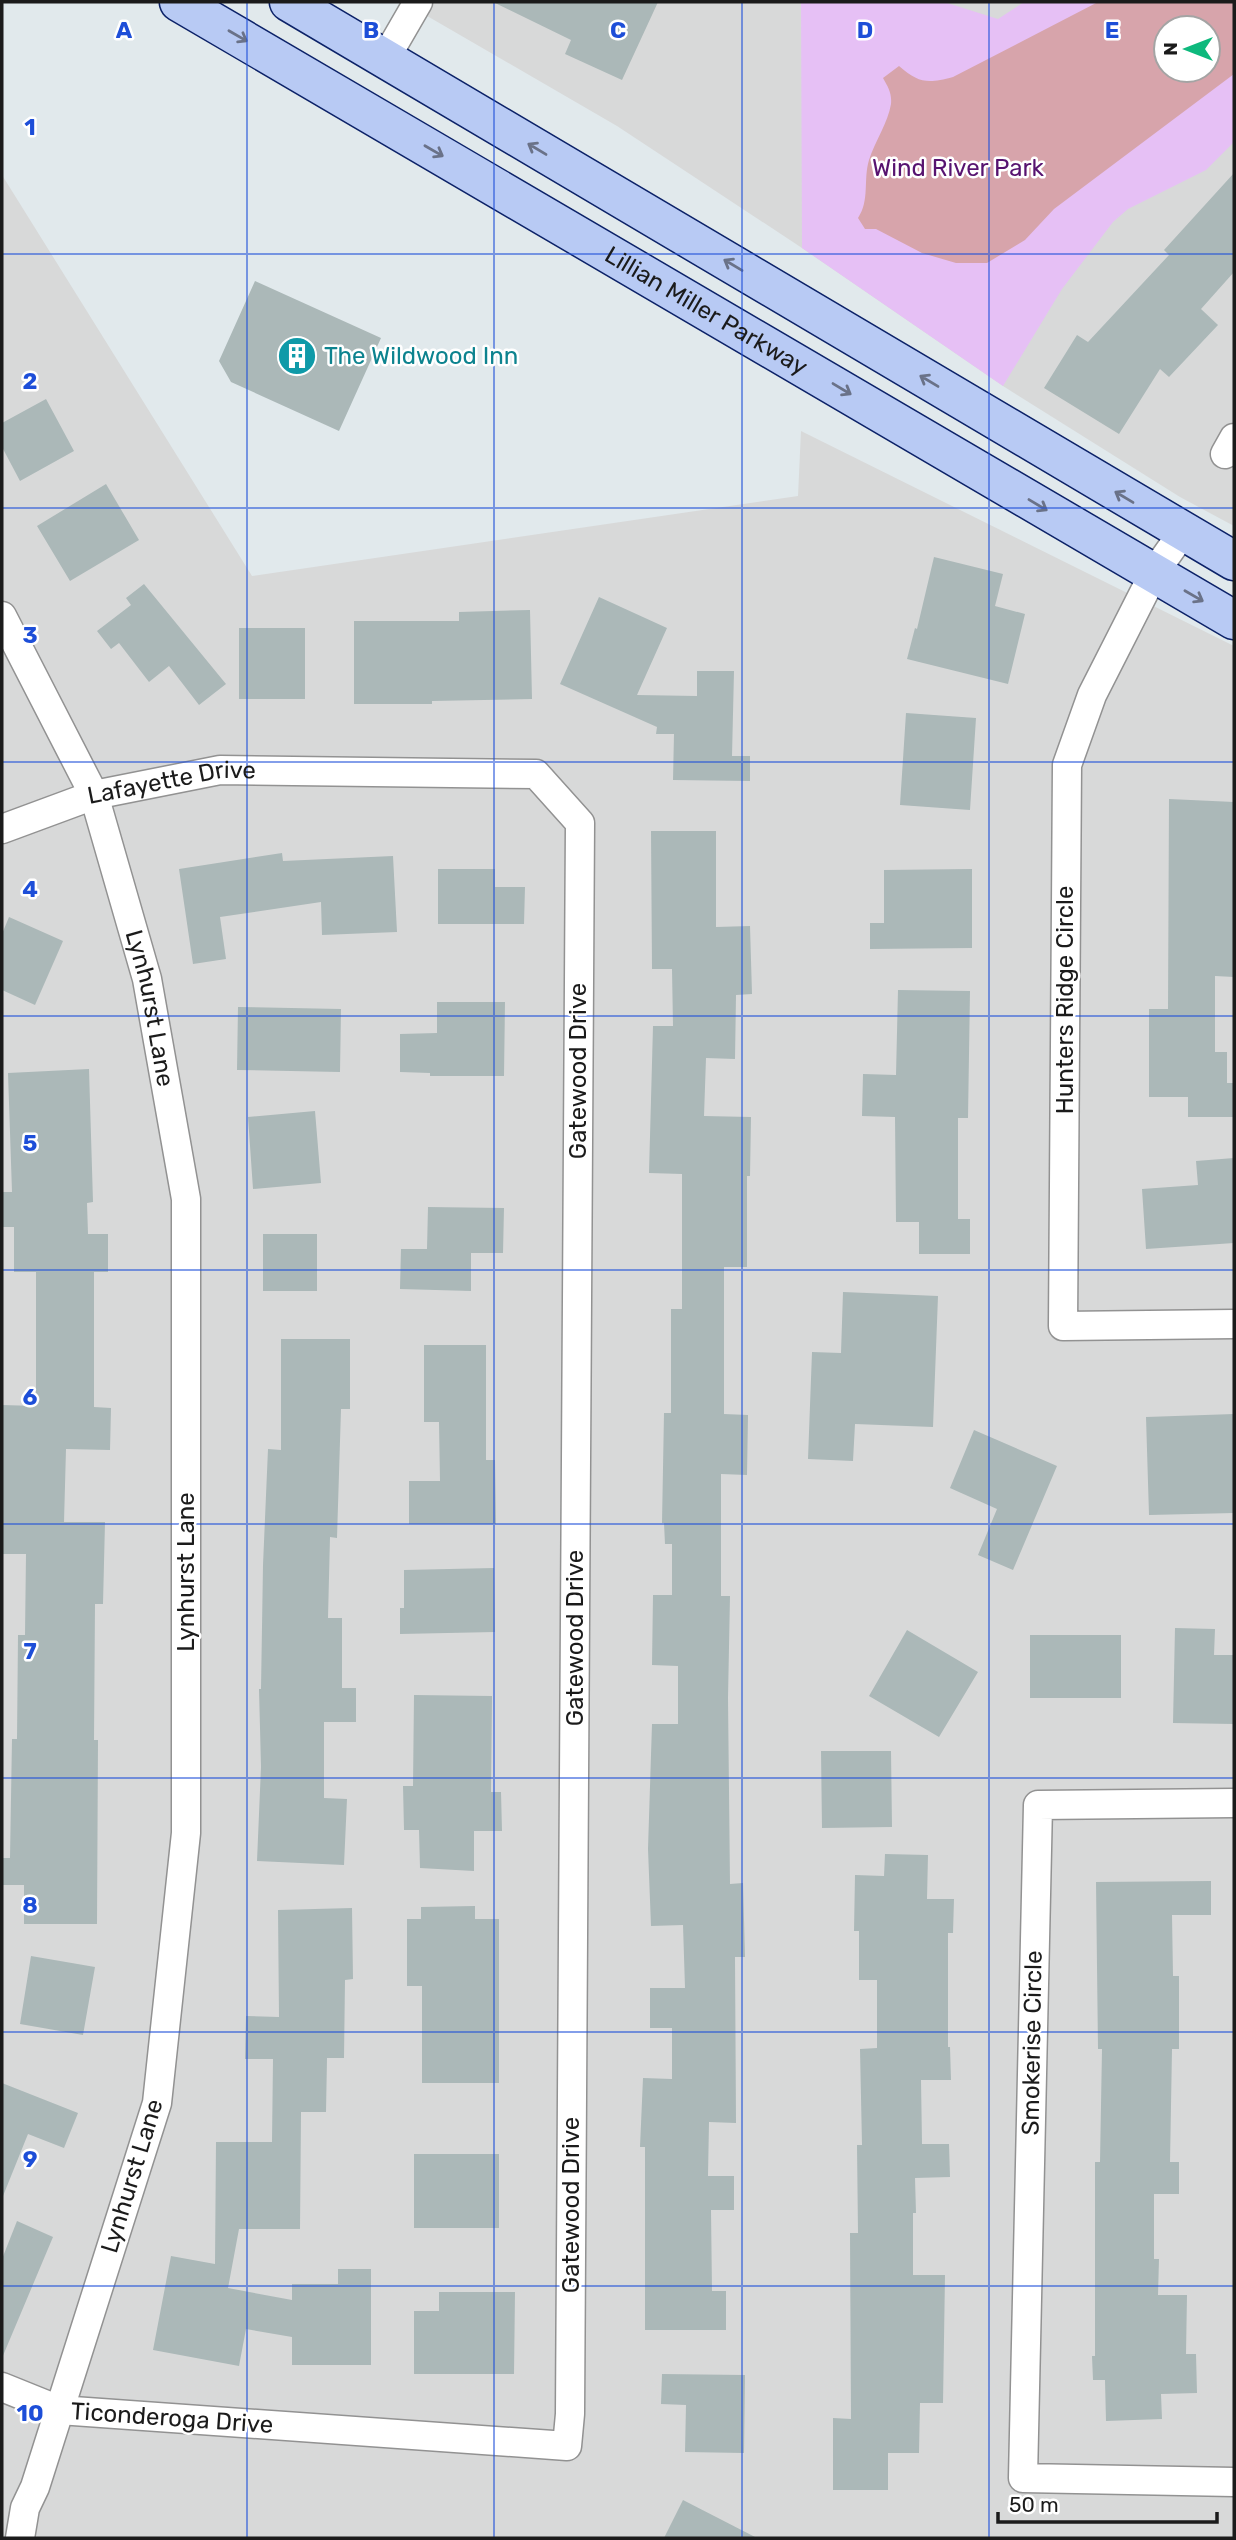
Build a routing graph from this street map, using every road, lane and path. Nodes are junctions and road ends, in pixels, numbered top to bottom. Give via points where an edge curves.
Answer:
1 (179, 2) edge
2 (289, 2) edge
3 (418, 2) edge
4 (385, 59) junction
5 (1183, 531) junction
6 (1234, 561) edge
7 (1154, 573) junction
8 (2, 616) edge
9 (1234, 620) edge
10 (346, 772) joint
11 (93, 795) junction
12 (2, 829) edge
13 (1234, 1324) edge
14 (1234, 1803) edge
15 (2, 2387) edge
16 (60, 2410) junction
17 (304, 2427) joint
18 (1234, 2482) edge
19 (20, 2538) edge

1 -> 7 main road, Lillian Miller Parkway
2 - 4 main road, Lillian Miller Parkway
3 - 4 street
5 -> 4 main road, Lillian Miller Parkway
5 - 6 main road, Lillian Miller Parkway
5 - 7 street, Hunters Ridge Circle
7 -> 9 main road, Lillian Miller Parkway
7 - 13 street, Hunters Ridge Circle via 1092,695 1067,765 1063,1326
8 - 11 street, Lynhurst Lane
10 - 11 street, Lafayette Drive via 220,770
10 - 17 street, Gatewood Drive via 536,774 580,823 570,2414 566,2446
11 - 12 street, Lafayette Drive
11 - 16 street, Lynhurst Lane via 147,979 186,1199 186,1833 157,2103
14 - 18 street, Smokerise Circle via 1038,1805 1023,2478
15 - 16 street, Ticonderoga Drive
16 - 17 street, Ticonderoga Drive
16 - 19 street, Lynhurst Lane via 25,2508

